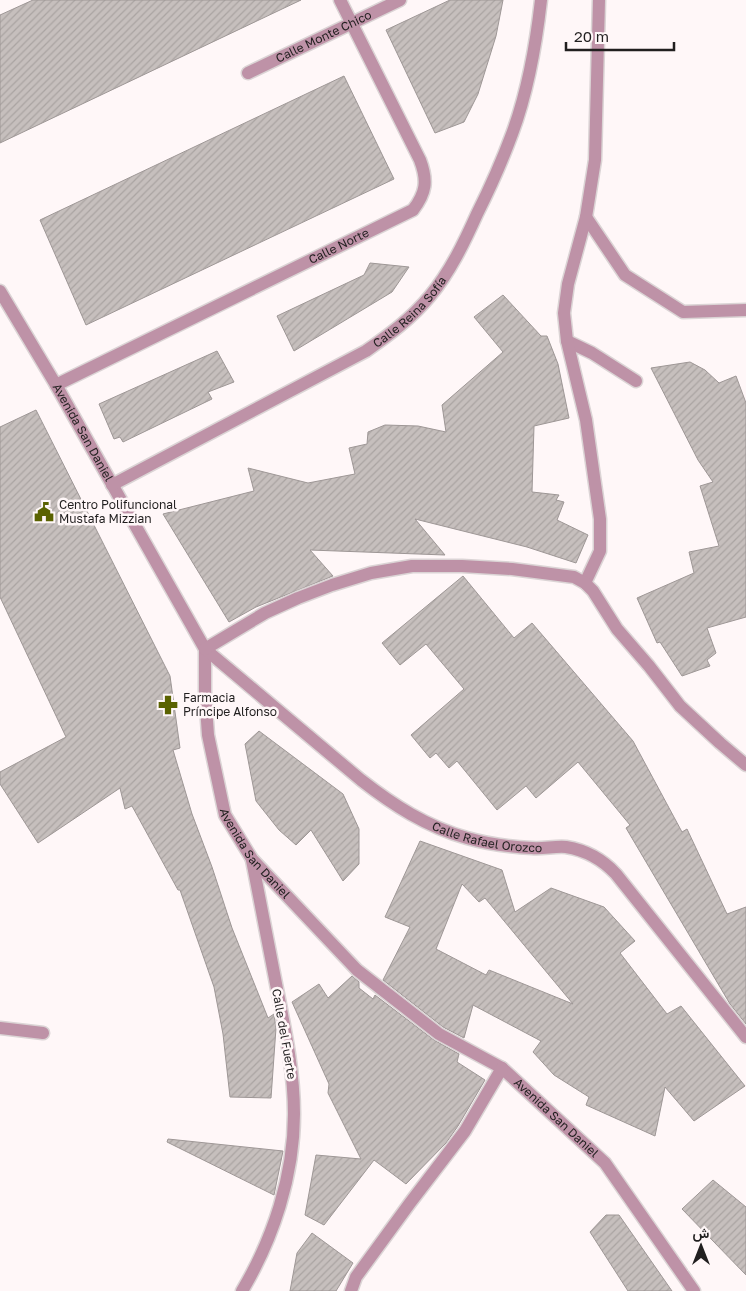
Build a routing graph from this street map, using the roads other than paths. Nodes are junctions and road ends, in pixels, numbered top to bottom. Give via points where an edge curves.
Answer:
1 (340, 0) edge
2 (400, 0) edge
3 (541, 0) edge
4 (599, 0) edge
5 (351, 24) junction
6 (248, 73) dead end
7 (586, 217) junction
8 (0, 291) edge
9 (746, 310) edge
10 (567, 341) junction
11 (636, 381) dead end
12 (56, 385) junction
13 (112, 485) junction
14 (584, 583) junction
15 (205, 649) junction
16 (746, 765) edge
17 (252, 860) junction
18 (0, 1028) edge
19 (43, 1033) dead end
20 (746, 1037) edge
21 (502, 1068) junction
22 (242, 1291) edge
23 (351, 1291) edge
24 (694, 1291) edge

1 - 5 street, Calle Norte
2 - 5 street, Calle Monte Chico
3 - 13 street, Calle Reina Sofía via 528,78 513,133 462,247 429,297 389,335 366,351
4 - 7 street via 595,160
5 - 6 street, Calle Monte Chico
5 - 12 street, Calle Norte via 425,173 421,199 413,210
7 - 9 street via 625,275 683,312
7 - 10 street via 568,284 564,313
8 - 12 street, Avenida San Daniel
10 - 11 street
10 - 14 street via 586,420 600,519 600,551
12 - 13 street, Avenida San Daniel
13 - 15 street, Avenida San Daniel
14 - 15 street via 574,578 512,569 412,566 372,573 298,598 265,613
14 - 16 street via 680,706
15 - 17 street, Avenida San Daniel via 208,734 225,815
15 - 20 street, Calle Rafael Orozco via 361,780 411,815 468,839 533,848 566,847 600,860 616,874
17 - 21 street, Avenida San Daniel via 357,970 439,1034
17 - 22 street, Calle del Fuerte via 289,1049 294,1116 283,1193 271,1234
18 - 19 street
21 - 23 street via 465,1131 362,1270
21 - 24 street, Avenida San Daniel via 605,1163

